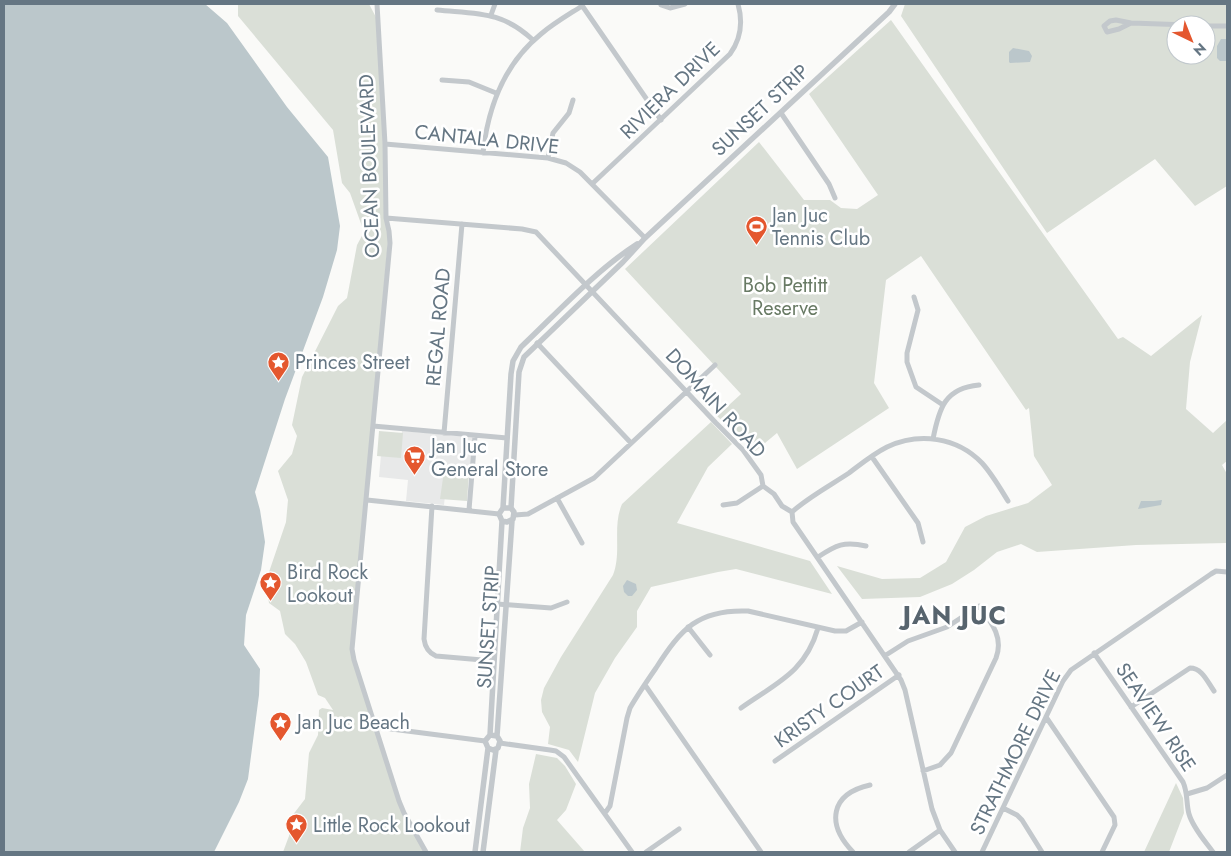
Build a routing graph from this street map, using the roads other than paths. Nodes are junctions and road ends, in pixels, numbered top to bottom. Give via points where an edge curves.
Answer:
1 (377, 4) edge
2 (495, 4) edge
3 (661, 4) edge
4 (684, 4) edge
5 (738, 4) edge
6 (895, 4) edge
7 (582, 5) edge
8 (437, 10) dead end
9 (491, 15) junction
10 (1131, 23) dead end
11 (1166, 24) edge
12 (533, 40) junction
13 (442, 80) dead end
14 (496, 93) junction
15 (573, 100) dead end
16 (781, 113) junction
17 (661, 120) junction
18 (385, 144) junction
19 (483, 152) junction
20 (548, 158) junction
21 (592, 184) junction
22 (835, 198) dead end
23 (386, 218) junction
24 (462, 224) junction
25 (645, 238) junction
26 (587, 285) junction
27 (593, 292) junction
28 (914, 298) dead end
29 (537, 343) junction
30 (715, 365) dead end
31 (979, 385) dead end
32 (686, 391) junction
33 (943, 405) junction
34 (373, 426) junction
35 (444, 433) junction
36 (475, 436) junction
37 (506, 438) junction
38 (933, 438) junction
39 (631, 443) junction
40 (872, 457) junction
41 (763, 486) junction
42 (557, 498) junction
43 (367, 500) junction
44 (1008, 501) dead end
45 (723, 505) dead end
46 (432, 506) junction
47 (511, 508) junction
48 (469, 510) junction
49 (501, 511) junction
50 (792, 512) junction
51 (515, 515) junction
52 (502, 521) junction
53 (512, 521) junction
54 (923, 542) dead end
55 (582, 544) dead end
56 (866, 546) dead end
57 (818, 557) junction
58 (1227, 572) edge
59 (567, 602) dead end
60 (497, 604) junction
61 (506, 604) junction
62 (862, 622) junction
63 (688, 627) junction
64 (818, 628) junction
65 (1094, 653) junction
66 (710, 655) dead end
67 (886, 655) junction
68 (494, 661) junction
69 (899, 675) junction
70 (645, 684) junction
71 (1214, 691) dead end
72 (1131, 707) junction
73 (741, 708) dead end
74 (1046, 717) junction
75 (376, 727) junction
76 (490, 735) junction
77 (497, 736) junction
78 (485, 741) junction
79 (500, 743) junction
80 (488, 748) junction
81 (496, 750) junction
82 (775, 761) dead end
83 (923, 771) junction
84 (1227, 775) edge
85 (870, 785) dead end
86 (1187, 794) junction
87 (1003, 808) junction
88 (604, 813) junction
89 (679, 829) dead end
90 (940, 830) junction
91 (426, 852) edge
92 (474, 852) edge
93 (483, 852) edge
94 (632, 852) edge
95 (646, 852) edge
96 (761, 852) edge
97 (852, 852) edge
98 (909, 852) edge
99 (955, 852) edge
100 (982, 852) edge
101 (1042, 852) edge
102 (1102, 852) edge
103 (1213, 852) edge

1 - 18 street, OCEAN BOULEVARD
2 - 9 street
3 - 4 street via 670,8
5 - 17 street, RIVIERA DRIVE via 740,30 734,49
6 - 16 street, SUNSET STRIP
7 - 12 street
7 - 17 street
8 - 9 street
9 - 12 street via 514,24
10 - 11 street
12 - 14 street
13 - 14 street via 469,82
14 - 19 street
15 - 20 street via 569,113 553,133
16 - 22 street
16 - 25 street, SUNSET STRIP
17 - 21 street, RIVIERA DRIVE
18 - 19 street, CANTALA DRIVE
18 - 23 street, OCEAN BOULEVARD
19 - 20 street, CANTALA DRIVE
20 - 21 street, CANTALA DRIVE via 573,166
21 - 25 street, CANTALA DRIVE
23 - 24 street, DOMAIN ROAD
23 - 34 street, OCEAN BOULEVARD via 390,243
24 - 26 street, DOMAIN ROAD via 536,232
24 - 35 street, REGAL ROAD
25 - 26 street, SUNSET STRIP via 621,254
25 - 27 street, SUNSET STRIP
26 - 27 street, DOMAIN ROAD
26 - 37 street, SUNSET STRIP via 515,355 511,366
27 - 29 street, SUNSET STRIP
27 - 32 street, DOMAIN ROAD
28 - 33 street via 918,310 907,362 916,387
29 - 39 street
29 - 47 street, SUNSET STRIP via 520,366
30 - 32 street
31 - 33 street via 957,390
32 - 39 street
32 - 41 street, DOMAIN ROAD via 743,450 761,475
33 - 38 street
34 - 35 street
34 - 43 street, OCEAN BOULEVARD
35 - 36 street
36 - 37 street
36 - 48 street
37 - 49 street, SUNSET STRIP
38 - 40 street via 903,441
38 - 44 street via 958,446 973,456 986,468
39 - 42 street via 594,478
40 - 50 street
40 - 54 street via 918,523
41 - 45 street via 737,503
41 - 50 street, DOMAIN ROAD
42 - 51 street via 528,514
42 - 55 street
43 - 46 street
43 - 75 street, OCEAN BOULEVARD via 352,649
46 - 48 street
46 - 68 street via 426,646 436,656
47 - 49 street
47 - 51 street
48 - 49 street
49 - 52 street, SUNSET STRIP
50 - 57 street, DOMAIN ROAD via 793,522
51 - 53 street, SUNSET STRIP
52 - 53 street
52 - 60 street, SUNSET STRIP
53 - 61 street, SUNSET STRIP
56 - 57 street via 841,544
57 - 62 street, DOMAIN ROAD
58 - 65 street, STRATHMORE DRIVE via 1211,574
59 - 61 street via 551,608
60 - 61 street
60 - 68 street, SUNSET STRIP
61 - 77 street, SUNSET STRIP
62 - 64 street via 841,631
62 - 67 street, DOMAIN ROAD
63 - 64 street via 714,614 748,611
63 - 66 street
63 - 70 street via 675,640
64 - 73 street via 811,648 798,667
65 - 72 street, SEAVIEW RISE
65 - 74 street, STRATHMORE DRIVE via 1068,674
67 - 69 street, DOMAIN ROAD
67 - 83 street via 908,641 952,624 979,606 998,634 996,658 951,753 940,765
68 - 76 street, SUNSET STRIP
69 - 82 street, KRISTY COURT
69 - 83 street, DOMAIN ROAD
70 - 88 street via 628,712 610,806
70 - 96 street
71 - 72 street via 1200,671 1190,668
72 - 86 street, SEAVIEW RISE
74 - 87 street, STRATHMORE DRIVE
74 - 102 street via 1114,817 1115,825
75 - 78 street
75 - 91 street, OCEAN BOULEVARD via 404,814
76 - 77 street
76 - 78 street
77 - 79 street, SUNSET STRIP
78 - 80 street
79 - 81 street
79 - 88 street via 560,753
80 - 81 street
80 - 92 street
81 - 93 street
83 - 90 street, DOMAIN ROAD
84 - 86 street via 1207,788
85 - 97 street via 846,796 837,812 838,833
86 - 103 street, SEAVIEW RISE via 1191,818
87 - 100 street, STRATHMORE DRIVE
87 - 101 street via 1022,820
88 - 94 street
89 - 95 street
90 - 98 street
90 - 99 street, DOMAIN ROAD

